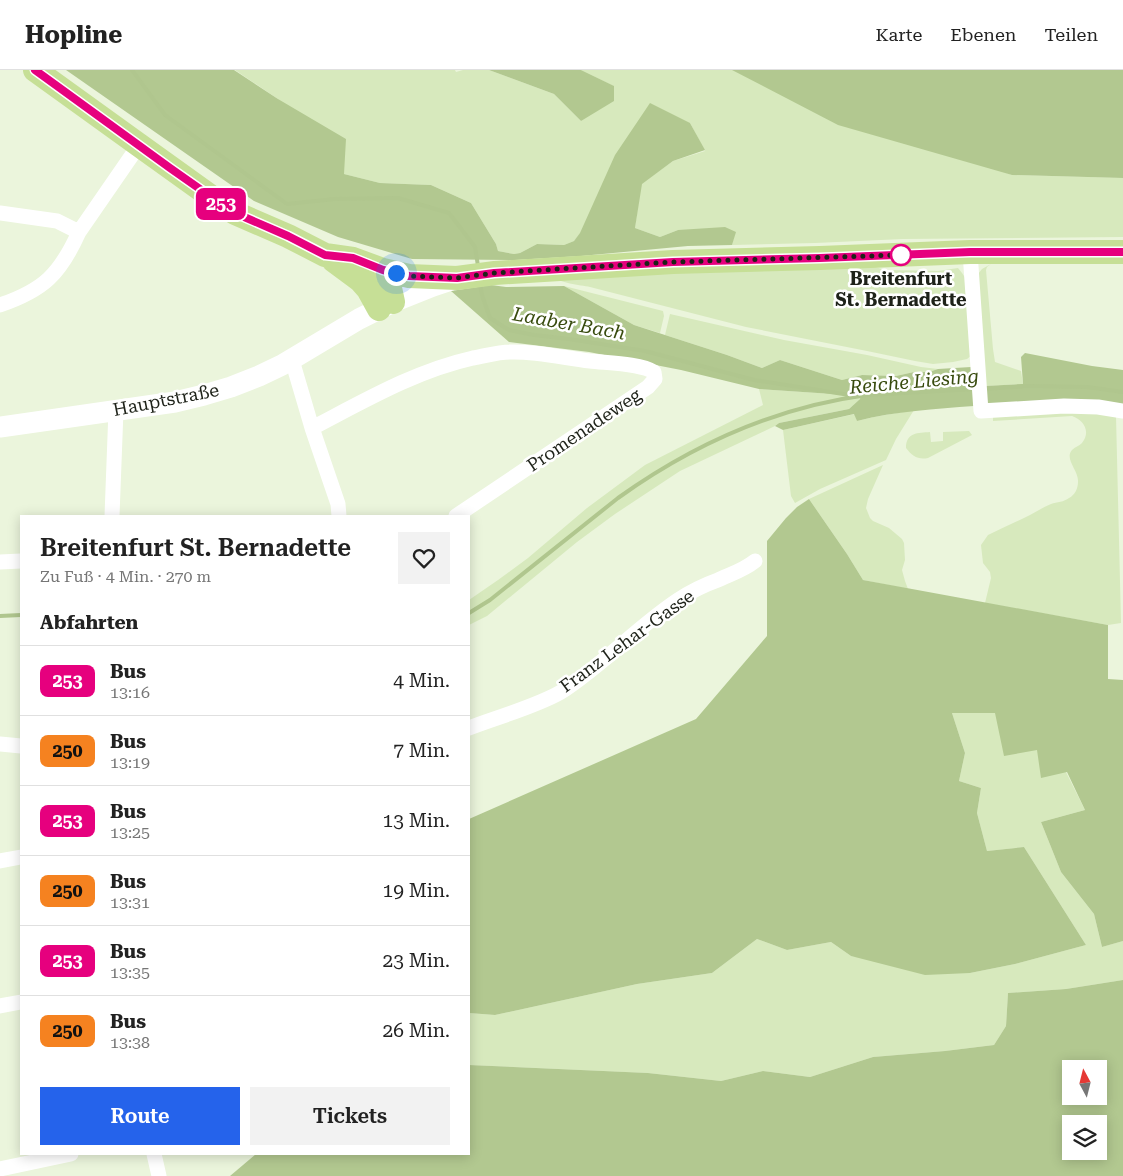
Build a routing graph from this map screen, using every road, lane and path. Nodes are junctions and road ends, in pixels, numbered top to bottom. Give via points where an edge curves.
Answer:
1 (35, 70) edge
2 (139, 146) junction
3 (0, 213) edge
4 (79, 232) junction
5 (970, 252) junction
6 (1123, 252) edge
7 (325, 255) junction
8 (383, 270) junction
9 (458, 278) junction
10 (0, 305) edge
11 (386, 306) junction
12 (292, 360) junction
13 (116, 410) junction
14 (1123, 411) edge
15 (0, 427) edge
16 (312, 428) junction
17 (112, 515) edge
18 (339, 515) edge
19 (457, 515) edge
20 (20, 561) edge
21 (755, 561) dead end
22 (0, 562) edge
23 (470, 728) edge
24 (0, 744) edge
25 (20, 746) edge
26 (20, 857) edge
27 (0, 861) edge
28 (20, 1002) edge
29 (0, 1006) edge
30 (66, 1155) edge
31 (154, 1155) edge
32 (0, 1169) edge
33 (159, 1176) edge

1 - 2 main road
2 - 4 street
2 - 7 main road via 235,213
3 - 4 street via 56,222
4 - 10 street via 70,253 39,288
5 - 6 main road
5 - 9 main road via 673,262
5 - 14 street via 981,410 1064,406
7 - 8 main road via 353,258
7 - 11 main road via 360,280
8 - 9 main road via 409,276
8 - 11 main road via 390,288
9 - 11 main road, Hauptstraße
11 - 12 main road, Hauptstraße
12 - 13 main road, Hauptstraße via 259,376 204,395
12 - 16 street
13 - 15 main road, Hauptstraße
13 - 17 street
16 - 18 street
16 - 19 street, Promenadeweg via 432,370 490,354 532,353 630,365 654,372 655,379 648,387
20 - 22 street
21 - 23 street, Franz Lehar-Gasse via 679,599 560,692
24 - 25 street
26 - 27 street
28 - 29 street
30 - 32 street
31 - 33 street

